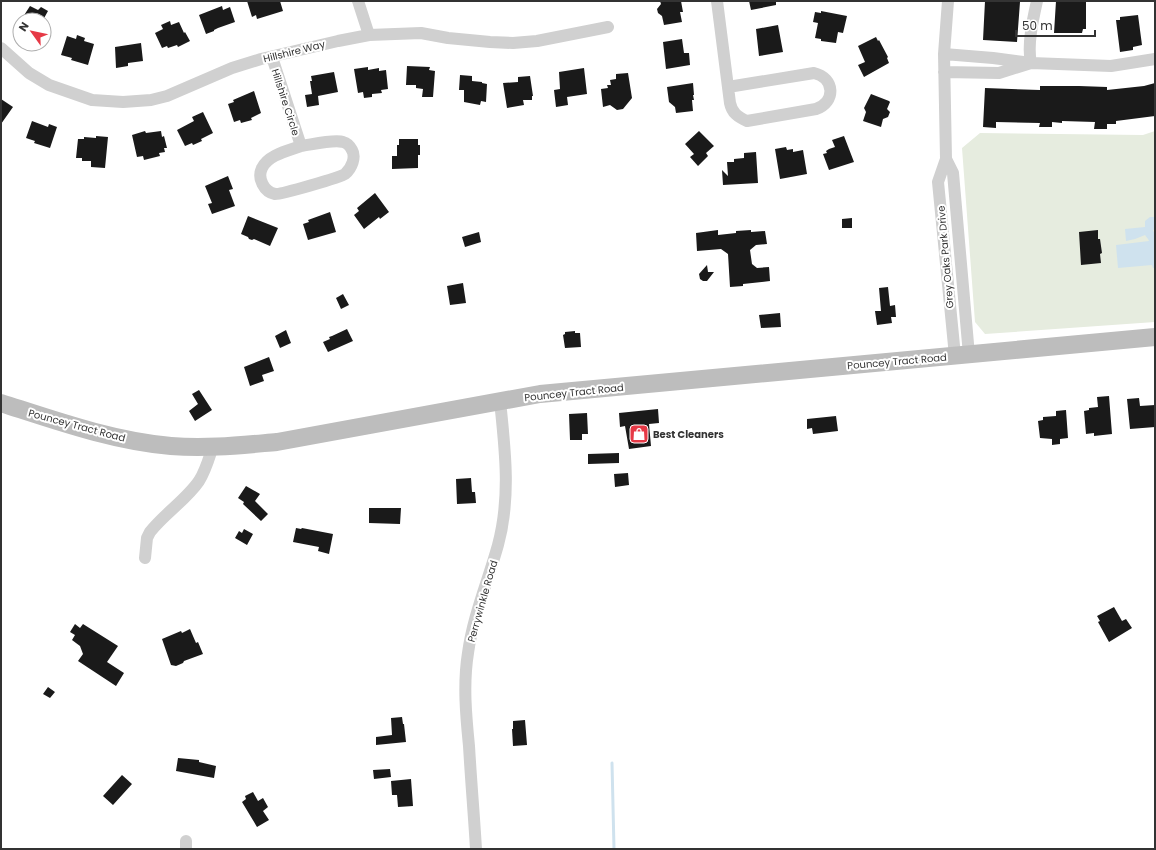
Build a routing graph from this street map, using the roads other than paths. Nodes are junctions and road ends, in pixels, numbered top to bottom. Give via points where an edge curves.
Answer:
1 (358, 1) edge
2 (717, 1) edge
3 (948, 1) edge
4 (1037, 1) edge
5 (608, 27) dead end
6 (369, 35) junction
7 (1, 48) edge
8 (944, 54) junction
9 (272, 57) junction
10 (1155, 59) edge
11 (1031, 63) junction
12 (944, 72) junction
13 (728, 86) junction
14 (300, 146) junction
15 (1155, 337) edge
16 (962, 355) junction
17 (500, 401) junction
18 (1, 403) edge
19 (213, 446) junction
20 (145, 558) dead end
21 (476, 849) edge

1 - 6 street
2 - 13 street
3 - 8 street, Grey Oaks Park Drive
4 - 11 street via 1033,19
5 - 6 street, Hillshire Way via 537,41 513,42 448,38 421,33
6 - 9 street, Hillshire Way
7 - 9 street, Hillshire Way via 29,73 49,85 92,100 123,102 167,96 232,68
8 - 11 street
8 - 12 street, Grey Oaks Park Drive
9 - 14 street, Hillshire Circle
10 - 11 street via 1111,66
11 - 12 street via 999,73
12 - 16 street, Grey Oaks Park Drive via 946,158 953,173
13 - 13 street via 731,108 747,121 816,109 825,104 830,96 830,85 819,74 814,73
14 - 14 street, Hillshire Circle via 342,142 350,146 354,154 353,161 345,174 330,180 275,194 265,188 260,180 261,170 266,161
15 - 16 main road, Pouncey Tract Road
16 - 17 main road, Pouncey Tract Road via 540,394
17 - 19 main road, Pouncey Tract Road via 277,442
17 - 21 street, Perrywinkle Road via 507,475 504,518 472,628 466,664 467,726
18 - 19 main road, Pouncey Tract Road via 124,439 171,446
19 - 20 street via 199,481 150,532

